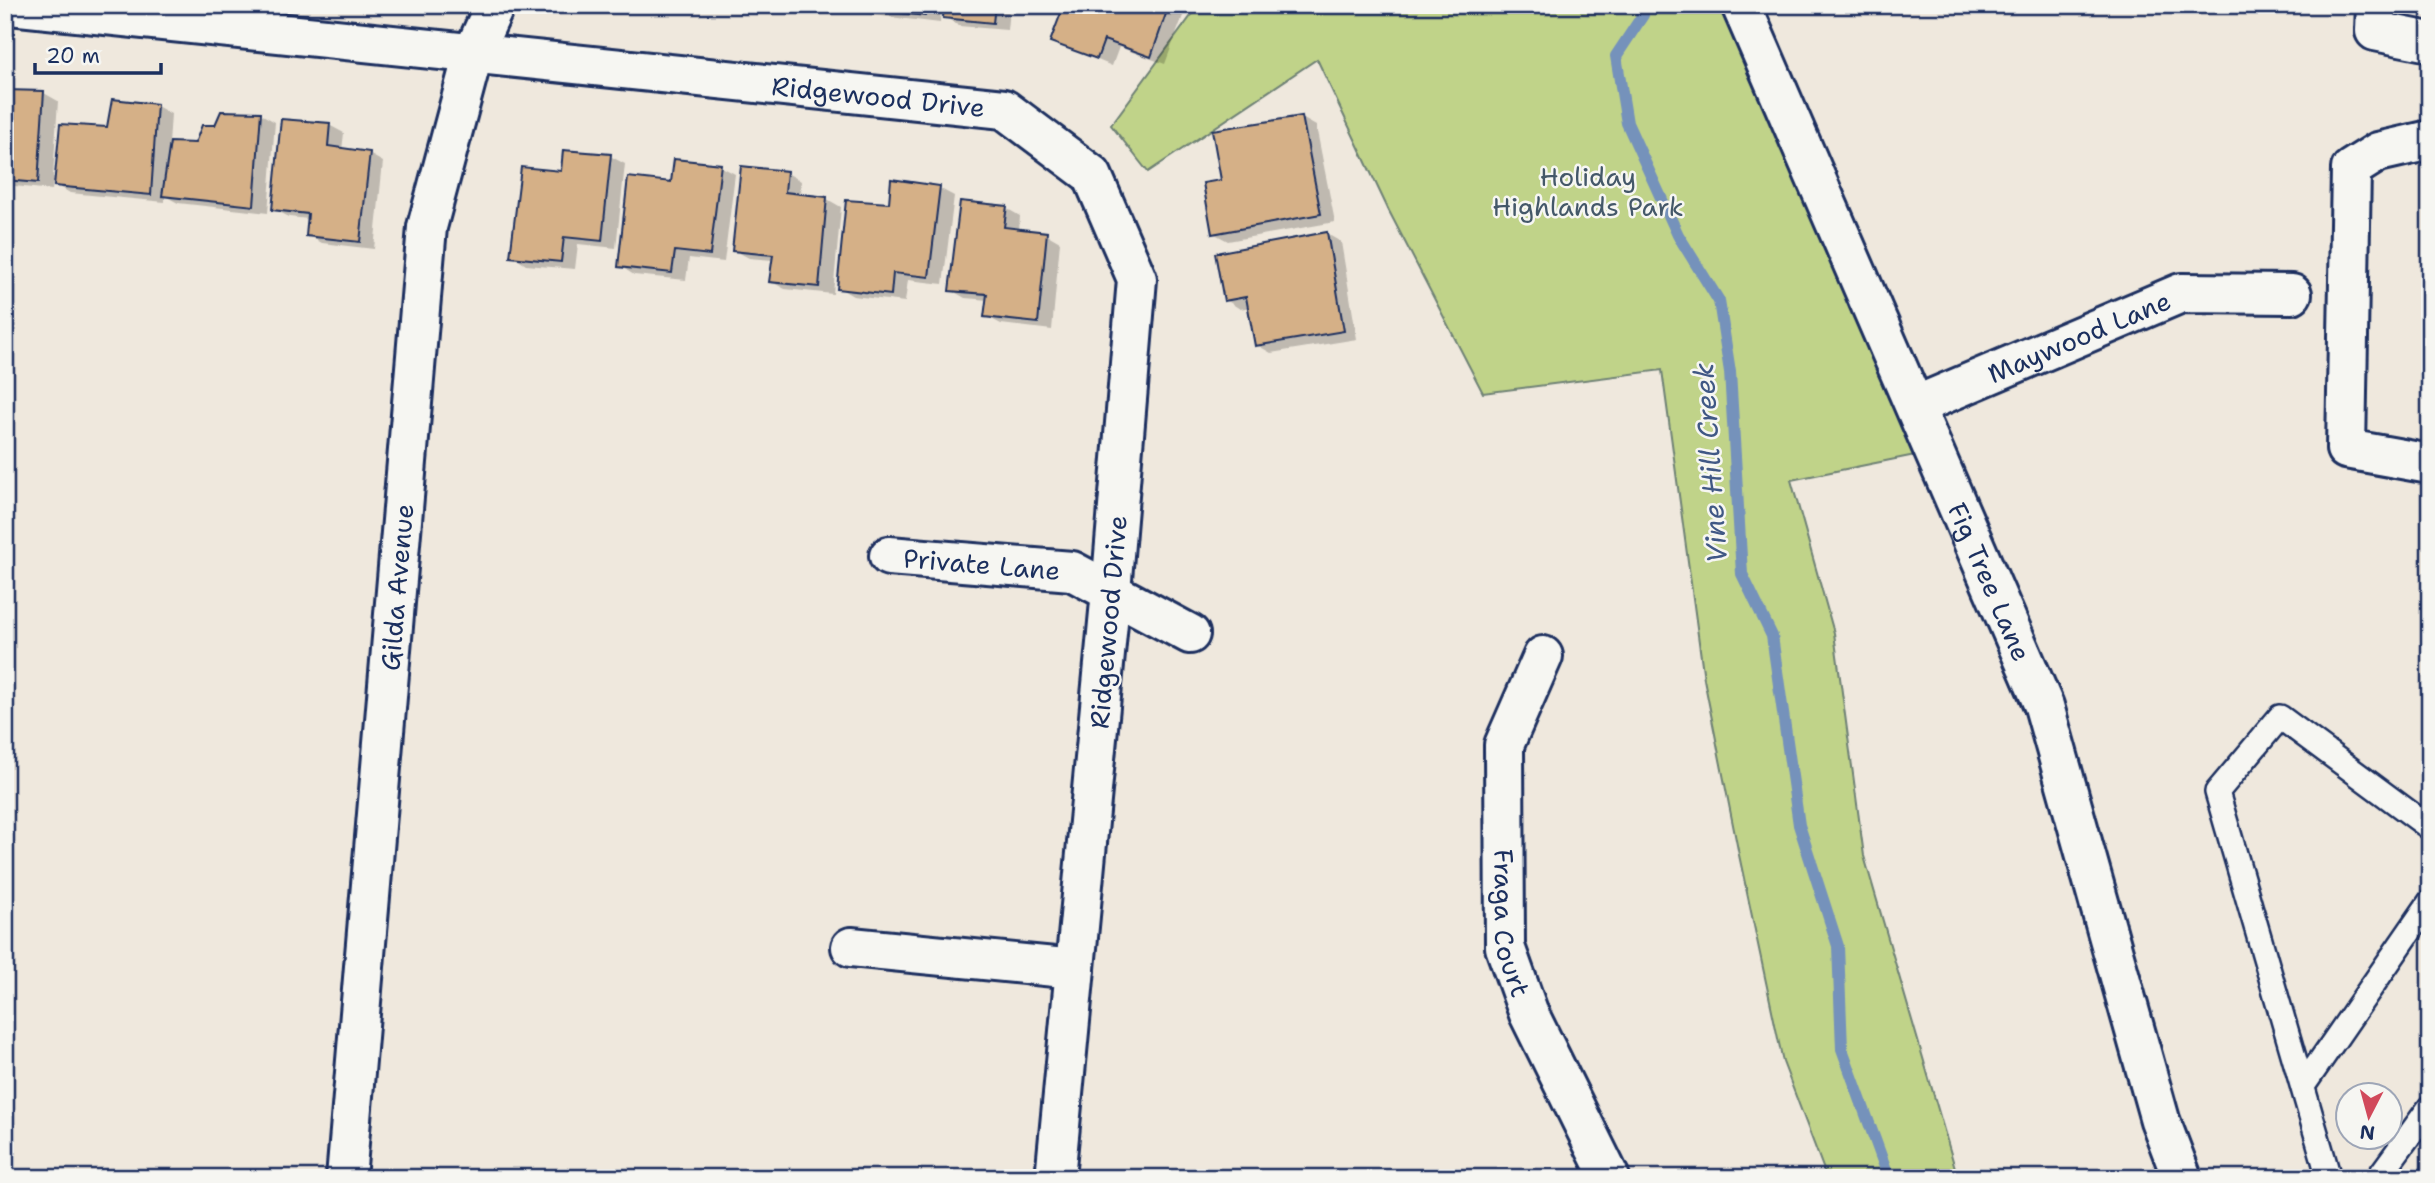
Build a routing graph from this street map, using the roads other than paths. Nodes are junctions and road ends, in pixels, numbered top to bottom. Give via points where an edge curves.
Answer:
1 (10, 5) edge
2 (495, 5) edge
3 (1741, 5) edge
4 (2375, 5) edge
5 (2430, 42) edge
6 (474, 51) junction
7 (2430, 140) edge
8 (2292, 294) dead end
9 (1915, 406) junction
10 (2430, 464) edge
11 (889, 556) dead end
12 (1111, 591) junction
13 (1190, 634) dead end
14 (1543, 656) dead end
15 (2430, 828) edge
16 (2426, 917) edge
17 (851, 947) dead end
18 (1075, 969) junction
19 (2303, 1086) junction
20 (2430, 1107) edge
21 (346, 1178) edge
22 (1055, 1178) edge
23 (1609, 1178) edge
24 (2182, 1178) edge
25 (2329, 1178) edge
26 (2378, 1178) edge

1 - 6 street, Ridgewood Drive
2 - 6 street, Gilda Avenue
3 - 9 street, Fig Tree Lane
4 - 5 street via 2375,31
6 - 12 street, Ridgewood Drive via 1003,109 1092,175 1137,279
6 - 21 street, Gilda Avenue via 427,227
7 - 10 street via 2378,152 2351,169 2346,449
8 - 9 street, Maywood Lane via 2180,293
9 - 24 street, Fig Tree Lane via 2044,706 2160,1120
11 - 12 street, Private Lane via 1072,571
12 - 13 street, Private Lane
12 - 18 street, Ridgewood Drive
14 - 23 street, Fraga Court via 1504,745 1505,947 1529,1014
15 - 19 lane via 2280,717 2217,792
16 - 19 lane
17 - 18 street
18 - 22 street, Ridgewood Drive
19 - 25 lane
20 - 26 lane

